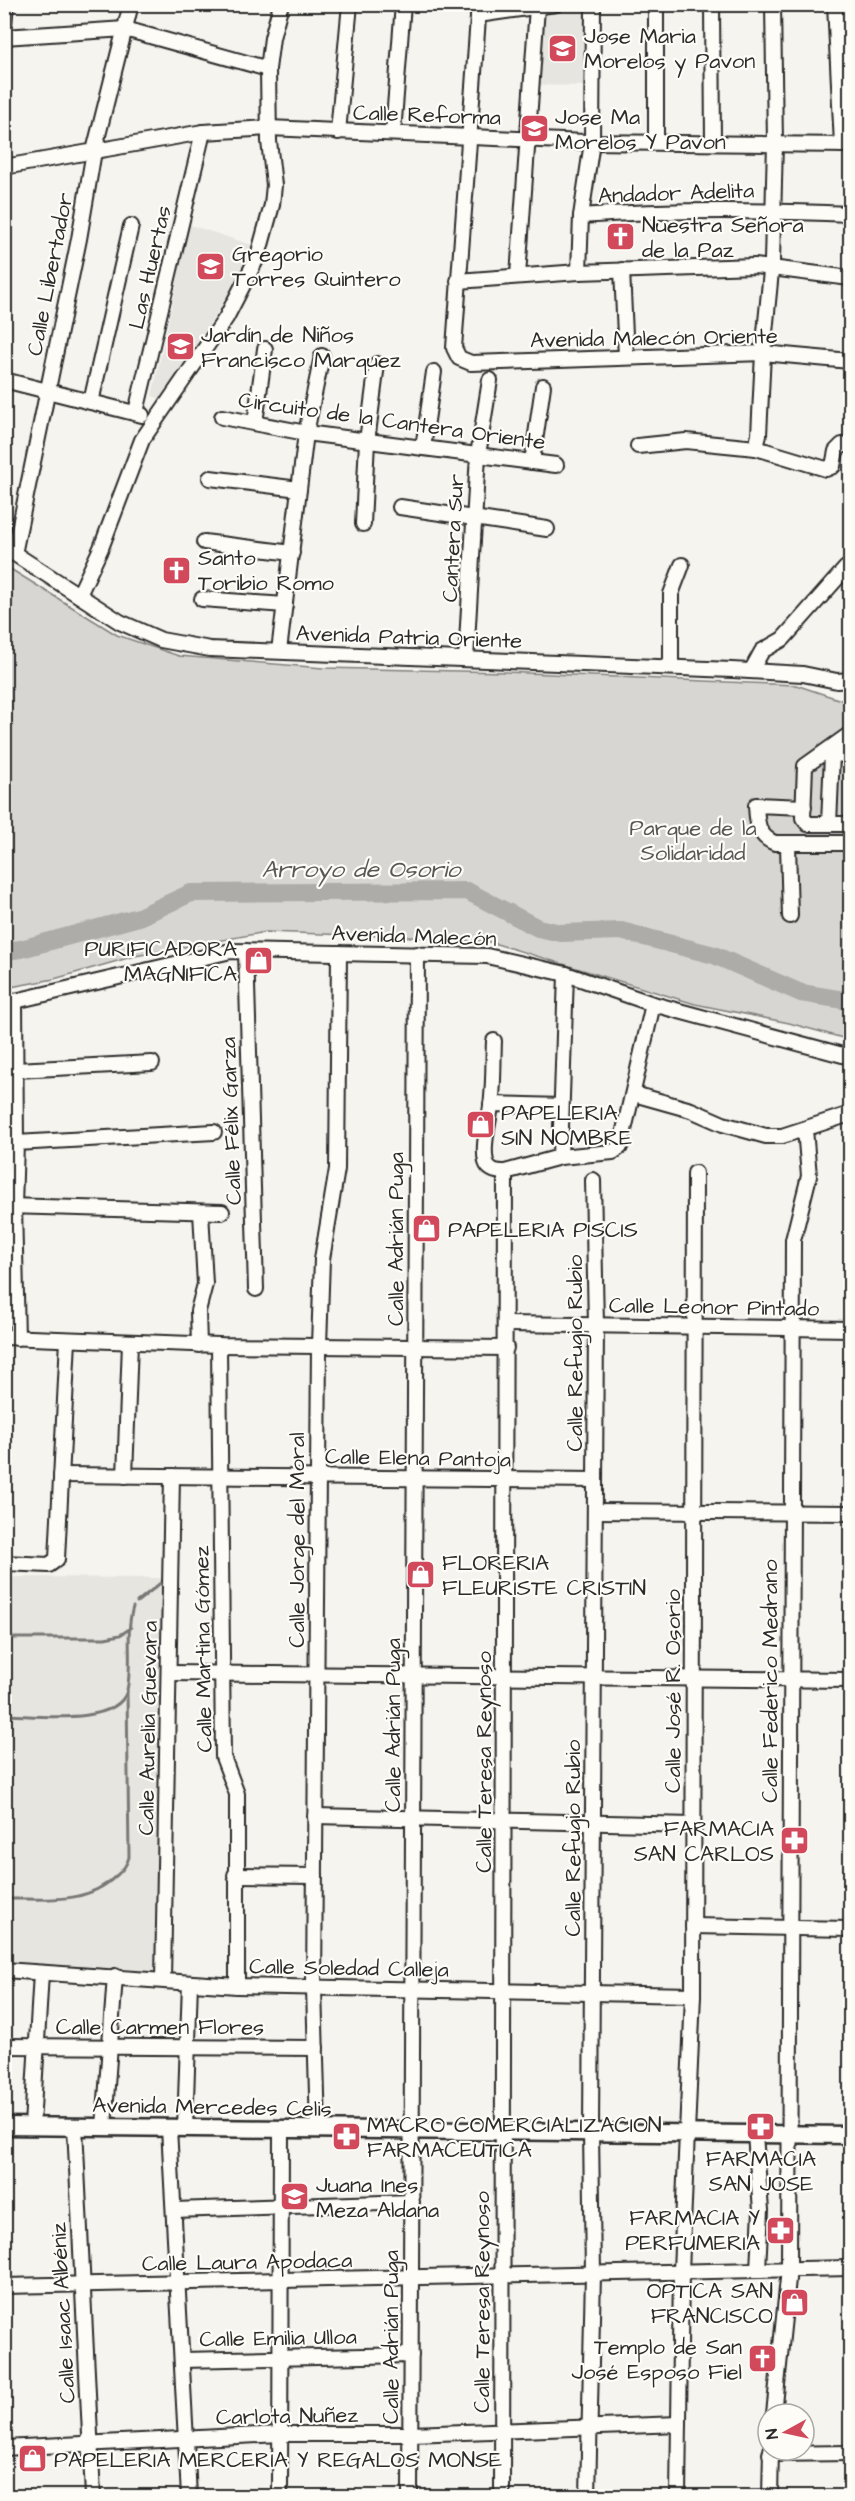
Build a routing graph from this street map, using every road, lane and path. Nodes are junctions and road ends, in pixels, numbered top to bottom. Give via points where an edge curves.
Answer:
1 (6, 4) edge
2 (131, 4) edge
3 (281, 4) edge
4 (350, 4) edge
5 (403, 4) edge
6 (556, 4) edge
7 (593, 4) edge
8 (656, 4) edge
9 (712, 4) edge
10 (773, 4) edge
11 (835, 4) edge
12 (537, 7) junction
13 (478, 10) edge
14 (4, 25) edge
15 (125, 29) junction
16 (4, 37) edge
17 (268, 69) junction
18 (844, 70) edge
19 (269, 128) junction
20 (203, 132) junction
21 (338, 132) junction
22 (393, 133) junction
23 (469, 135) junction
24 (526, 138) junction
25 (592, 142) junction
26 (656, 142) junction
27 (713, 142) junction
28 (775, 143) junction
29 (846, 145) edge
30 (94, 151) junction
31 (4, 167) edge
32 (772, 210) junction
33 (850, 214) edge
34 (581, 216) junction
35 (131, 226) dead end
36 (772, 268) junction
37 (622, 270) junction
38 (579, 272) junction
39 (518, 276) junction
40 (850, 278) edge
41 (458, 280) junction
42 (265, 349) dead end
43 (763, 353) junction
44 (322, 356) dead end
45 (626, 357) junction
46 (850, 361) edge
47 (377, 364) dead end
48 (434, 372) dead end
49 (4, 380) edge
50 (490, 380) dead end
51 (543, 386) dead end
52 (48, 392) junction
53 (91, 402) junction
54 (136, 412) junction
55 (222, 417) dead end
56 (155, 420) junction
57 (255, 423) junction
58 (306, 433) junction
59 (367, 441) junction
60 (842, 445) dead end
61 (638, 446) dead end
62 (423, 448) junction
63 (756, 448) junction
64 (478, 455) junction
65 (532, 462) junction
66 (556, 465) dead end
67 (210, 478) dead end
68 (299, 489) junction
69 (400, 507) dead end
70 (474, 518) junction
71 (363, 524) dead end
72 (548, 529) dead end
73 (204, 542) dead end
74 (9, 550) edge
75 (292, 553) junction
76 (682, 565) dead end
77 (846, 568) dead end
78 (79, 596) junction
79 (202, 598) dead end
80 (285, 605) junction
81 (279, 651) junction
82 (466, 659) junction
83 (671, 667) junction
84 (751, 671) junction
85 (844, 681) edge
86 (850, 691) edge
87 (850, 734) edge
88 (828, 754) junction
89 (849, 754) edge
90 (804, 807) junction
91 (829, 824) junction
92 (850, 824) edge
93 (850, 843) edge
94 (788, 845) junction
95 (790, 916) dead end
96 (246, 951) junction
97 (339, 953) junction
98 (417, 954) junction
99 (566, 974) junction
100 (10, 1000) edge
101 (653, 1004) junction
102 (494, 1041) dead end
103 (850, 1057) edge
104 (152, 1063) dead end
105 (16, 1070) junction
106 (634, 1094) junction
107 (491, 1104) junction
108 (561, 1106) junction
109 (850, 1114) edge
110 (806, 1129) junction
111 (214, 1132) dead end
112 (16, 1143) junction
113 (560, 1157) junction
114 (505, 1172) junction
115 (695, 1173) dead end
116 (593, 1180) dead end
117 (9, 1206) edge
118 (201, 1212) junction
119 (222, 1212) dead end
120 (256, 1289) dead end
121 (506, 1324) junction
122 (596, 1325) junction
123 (694, 1326) junction
124 (792, 1327) junction
125 (850, 1329) edge
126 (11, 1337) edge
127 (68, 1340) junction
128 (130, 1343) junction
129 (199, 1345) junction
130 (219, 1345) junction
131 (319, 1345) junction
132 (415, 1347) junction
133 (506, 1348) junction
134 (61, 1475) junction
135 (125, 1476) junction
136 (172, 1476) junction
137 (220, 1477) junction
138 (318, 1478) junction
139 (414, 1478) junction
140 (505, 1479) junction
141 (595, 1480) junction
142 (595, 1511) junction
143 (693, 1512) junction
144 (791, 1513) junction
145 (850, 1513) edge
146 (4, 1563) edge
147 (169, 1673) junction
148 (222, 1674) junction
149 (316, 1675) junction
150 (413, 1676) junction
151 (504, 1677) junction
152 (594, 1677) junction
153 (693, 1678) junction
154 (790, 1679) junction
155 (850, 1680) edge
156 (315, 1816) junction
157 (412, 1818) junction
158 (504, 1820) junction
159 (593, 1822) junction
160 (693, 1825) junction
161 (235, 1875) junction
162 (315, 1876) junction
163 (693, 1926) junction
164 (789, 1928) junction
165 (850, 1929) edge
166 (4, 1970) edge
167 (41, 1972) junction
168 (115, 1976) junction
169 (163, 1980) junction
170 (190, 1983) junction
171 (237, 1986) junction
172 (314, 1988) junction
173 (411, 1990) junction
174 (503, 1991) junction
175 (592, 1993) junction
176 (693, 1995) junction
177 (4, 2046) edge
178 (37, 2046) junction
179 (110, 2047) junction
180 (189, 2047) junction
181 (316, 2048) junction
182 (4, 2126) edge
183 (32, 2126) junction
184 (75, 2127) junction
185 (105, 2127) junction
186 (177, 2128) junction
187 (281, 2129) junction
188 (318, 2130) junction
189 (412, 2131) junction
190 (503, 2132) junction
191 (591, 2132) junction
192 (685, 2134) junction
193 (755, 2135) junction
194 (850, 2135) edge
195 (788, 2136) junction
196 (412, 2202) junction
197 (281, 2207) junction
198 (174, 2210) junction
199 (850, 2268) edge
200 (759, 2269) junction
201 (789, 2269) junction
202 (681, 2271) junction
203 (593, 2274) junction
204 (502, 2276) junction
205 (412, 2279) junction
206 (282, 2281) junction
207 (178, 2284) junction
208 (81, 2285) junction
209 (4, 2286) edge
210 (411, 2355) junction
211 (281, 2358) junction
212 (182, 2360) junction
213 (775, 2402) edge
214 (679, 2424) junction
215 (589, 2427) junction
216 (502, 2430) junction
217 (280, 2434) junction
218 (411, 2434) junction
219 (186, 2438) junction
220 (90, 2443) junction
221 (4, 2448) edge
222 (816, 2453) edge
223 (850, 2453) edge
224 (771, 2462) edge
225 (93, 2496) edge
226 (189, 2496) edge
227 (280, 2496) edge
228 (410, 2496) edge
229 (502, 2496) edge
230 (588, 2496) edge
231 (678, 2496) edge
232 (770, 2496) edge

1 - 14 street
2 - 15 street, Calle Libertador
3 - 17 street
4 - 21 street
5 - 22 street
6 - 12 street
7 - 25 street
8 - 26 street
9 - 27 street
10 - 28 street
11 - 18 street
12 - 13 street
12 - 24 street
13 - 23 street
15 - 16 street
15 - 17 street
15 - 30 street, Calle Libertador
17 - 19 street
18 - 29 street
19 - 20 street, Calle Reforma
19 - 21 street, Calle Reforma
19 - 56 street via 273,195 258,256 226,318
20 - 30 street, Calle Reforma
20 - 54 street, Las Huertas
21 - 22 street, Calle Reforma
22 - 23 street, Calle Reforma
23 - 24 street, Calle Reforma
23 - 41 street
24 - 25 street, Calle Reforma
24 - 39 street
25 - 26 street, Calle Reforma
25 - 34 street
26 - 27 street, Calle Reforma
27 - 28 street, Calle Reforma
28 - 29 street, Calle Reforma
28 - 32 street
30 - 31 street, Calle Reforma
30 - 52 street, Calle Libertador
32 - 33 street, Andador Adelita
32 - 34 street, Andador Adelita via 658,210
32 - 36 street
34 - 38 street
35 - 53 street
36 - 37 street
36 - 40 street
36 - 43 street
37 - 38 street
37 - 45 street
38 - 39 street
39 - 41 street
41 - 45 street, Avenida Malecón Oriente via 454,348 459,358 471,363
42 - 57 street
43 - 45 street, Avenida Malecón Oriente
43 - 46 street, Avenida Malecón Oriente
43 - 63 street
44 - 58 street
47 - 59 street
48 - 62 street
49 - 52 street
50 - 64 street, Cantera Sur
51 - 65 street
52 - 53 street
52 - 74 street, Calle Libertador
53 - 54 street
54 - 56 street
55 - 57 street, Circuito de la Cantera Oriente
56 - 78 street via 134,458
57 - 58 street, Circuito de la Cantera Oriente
58 - 59 street, Circuito de la Cantera Oriente
58 - 68 street
59 - 62 street, Circuito de la Cantera Oriente
59 - 71 street
60 - 63 street via 836,451 833,466 826,469
61 - 63 street via 686,441
62 - 64 street, Circuito de la Cantera Oriente
64 - 65 street, Circuito de la Cantera Oriente
64 - 70 street, Cantera Sur
65 - 66 street, Circuito de la Cantera Oriente
67 - 68 street
68 - 75 street
69 - 70 street
70 - 72 street
70 - 82 street, Cantera Sur
73 - 75 street
74 - 78 street, Avenida Patria Oriente
75 - 80 street
76 - 83 street via 671,594
77 - 84 street via 783,639 762,651
78 - 81 street, Avenida Patria Oriente via 120,622 161,640 210,649
79 - 80 street
80 - 81 street
81 - 82 street, Avenida Patria Oriente
82 - 83 street, Avenida Patria Oriente
83 - 84 street, Avenida Patria Oriente
84 - 85 street, Avenida Patria Oriente
85 - 86 street, Avenida Patria Oriente
87 - 88 street
88 - 89 street
88 - 90 street via 805,766
88 - 91 street
90 - 91 street via 803,818 808,824
90 - 94 street via 756,805 757,823 765,838
91 - 92 street
93 - 94 street
94 - 95 street
96 - 97 street, Avenida Malecón
96 - 100 street, Avenida Malecón via 231,951
96 - 120 street, Calle Félix Garza
97 - 98 street, Avenida Malecón
97 - 131 street, Calle Jorge del Moral via 337,1169 322,1259
98 - 99 street, Avenida Malecón via 487,956
98 - 132 street, Calle Adrián Puga
99 - 101 street, Avenida Malecón
99 - 108 street
100 - 105 street
101 - 103 street, Avenida Malecón
101 - 106 street
102 - 107 street
104 - 105 street
105 - 112 street
106 - 110 street via 766,1136
106 - 113 street via 620,1147 613,1152
107 - 108 street
107 - 114 street via 485,1148 487,1164 496,1172
108 - 113 street
109 - 110 street
110 - 124 street, Calle Federico Medrano via 808,1176 793,1240
111 - 112 street
112 - 117 street
113 - 114 street
114 - 121 street, Calle Teresa Reynoso
115 - 123 street, Calle José R. Osorio
116 - 122 street, Calle Refugio Rubio
117 - 118 street
117 - 126 street
118 - 119 street
118 - 129 street via 205,1284 198,1311
121 - 122 street, Calle Leonor Pintado
121 - 133 street, Calle Teresa Reynoso
122 - 123 street, Calle Leonor Pintado
122 - 141 street, Calle Refugio Rubio
123 - 124 street, Calle Leonor Pintado
123 - 143 street, Calle José R. Osorio
124 - 125 street, Calle Leonor Pintado
124 - 144 street, Calle Federico Medrano
126 - 127 street
127 - 128 street
127 - 134 street
128 - 129 street
128 - 135 street
129 - 130 street
130 - 131 street
130 - 137 street, Calle Martina Gómez
131 - 132 street
131 - 138 street, Calle Jorge del Moral
132 - 133 street
132 - 139 street, Calle Adrián Puga
133 - 140 street, Calle Teresa Reynoso
134 - 135 street, Calle Elena Pantoja
134 - 146 street via 57,1559 49,1565
135 - 136 street, Calle Elena Pantoja
136 - 137 street, Calle Elena Pantoja
136 - 147 street, Calle Aurelia Guevara
137 - 138 street, Calle Elena Pantoja
137 - 148 street, Calle Martina Gómez
138 - 139 street, Calle Elena Pantoja
138 - 149 street, Calle Jorge del Moral
139 - 140 street, Calle Elena Pantoja
139 - 150 street, Calle Adrián Puga
140 - 141 street, Calle Elena Pantoja
140 - 151 street, Calle Teresa Reynoso
141 - 142 street, Calle Refugio Rubio
142 - 143 street
142 - 152 street, Calle Refugio Rubio
143 - 144 street
143 - 153 street, Calle José R. Osorio
144 - 145 street
144 - 154 street, Calle Federico Medrano
147 - 148 street
147 - 169 street, Calle Aurelia Guevara
148 - 149 street
148 - 161 street, Calle Martina Gómez via 224,1757 237,1794
149 - 150 street
149 - 156 street, Calle Jorge del Moral
150 - 151 street
150 - 157 street, Calle Adrián Puga
151 - 152 street
151 - 158 street, Calle Teresa Reynoso
152 - 153 street
152 - 159 street, Calle Refugio Rubio
153 - 154 street
153 - 160 street, Calle José R. Osorio
154 - 155 street
154 - 164 street, Calle Federico Medrano
156 - 157 street
156 - 162 street, Calle Jorge del Moral
157 - 158 street
157 - 173 street, Calle Adrián Puga
158 - 159 street
158 - 174 street, Calle Teresa Reynoso
159 - 160 street
159 - 175 street, Calle Refugio Rubio
160 - 163 street, Calle José R. Osorio
161 - 162 street
161 - 171 street, Calle Martina Gómez
162 - 172 street, Calle Jorge del Moral
163 - 164 street
163 - 176 street, Calle José R. Osorio
164 - 165 street
164 - 195 street, Calle Federico Medrano
166 - 167 street, Calle Soledad Calleja
167 - 168 street, Calle Soledad Calleja
167 - 178 street
168 - 169 street, Calle Soledad Calleja
168 - 179 street
169 - 170 street, Calle Soledad Calleja
170 - 171 street, Calle Soledad Calleja
170 - 180 street
171 - 172 street, Calle Soledad Calleja
172 - 173 street, Calle Soledad Calleja
172 - 181 street, Calle Jorge del Moral
173 - 174 street, Calle Soledad Calleja
173 - 189 street, Calle Adrián Puga
174 - 175 street, Calle Soledad Calleja
174 - 190 street, Calle Teresa Reynoso
175 - 176 street, Calle Soledad Calleja
175 - 191 street, Calle Refugio Rubio
176 - 192 street, Calle José R. Osorio
177 - 178 street, Calle Carmen Flores
178 - 179 street, Calle Carmen Flores
178 - 183 street
179 - 180 street, Calle Carmen Flores
179 - 185 street
180 - 181 street, Calle Carmen Flores
180 - 186 street
181 - 188 street, Calle Jorge del Moral
182 - 183 main road, Avenida Mercedes Celis
183 - 184 main road, Avenida Mercedes Celis
184 - 185 main road, Avenida Mercedes Celis
184 - 208 street, Calle Isaac Albéniz
185 - 186 main road, Avenida Mercedes Celis
186 - 187 main road, Avenida Mercedes Celis
186 - 198 street
187 - 188 main road, Avenida Mercedes Celis
187 - 197 street
188 - 189 main road, Avenida Mercedes Celis
189 - 190 main road, Avenida Mercedes Celis
189 - 196 street, Calle Adrián Puga
190 - 191 main road, Avenida Mercedes Celis
190 - 204 street, Calle Teresa Reynoso
191 - 192 main road, Avenida Mercedes Celis
191 - 203 street, Calle Refugio Rubio
192 - 193 main road, Avenida Mercedes Celis
192 - 202 street, Calle José R. Osorio
193 - 195 main road, Avenida Mercedes Celis
193 - 200 street via 761,2210
194 - 195 main road, Avenida Mercedes Celis
195 - 201 street, Calle Federico Medrano
196 - 197 street
196 - 205 street, Calle Adrián Puga
197 - 198 street
197 - 206 street
198 - 207 street
199 - 201 street, Calle Laura Apodaca
200 - 201 street, Calle Laura Apodaca
200 - 202 street, Calle Laura Apodaca
201 - 213 street, Calle Federico Medrano
202 - 203 street, Calle Laura Apodaca
202 - 214 street, Calle José R. Osorio
203 - 204 street, Calle Laura Apodaca
203 - 215 street, Calle Refugio Rubio
204 - 205 street, Calle Laura Apodaca
204 - 216 street, Calle Teresa Reynoso
205 - 206 street, Calle Laura Apodaca
205 - 210 street, Calle Adrián Puga
206 - 207 street, Calle Laura Apodaca
206 - 211 street
207 - 208 street, Calle Laura Apodaca
207 - 212 street
208 - 209 street, Calle Laura Apodaca
208 - 220 street, Calle Isaac Albéniz
210 - 211 street, Calle Emilia Ulloa
210 - 218 street, Calle Adrián Puga
211 - 212 street, Calle Emilia Ulloa
211 - 217 street
212 - 219 street
214 - 215 street, Carlota Nuñez
214 - 231 street, Calle José R. Osorio
215 - 216 street, Carlota Nuñez
215 - 230 street, Calle Refugio Rubio
216 - 218 street, Carlota Nuñez
216 - 229 street, Calle Teresa Reynoso
217 - 218 street, Carlota Nuñez
217 - 219 street, Carlota Nuñez
217 - 227 street
218 - 228 street, Calle Adrián Puga
219 - 220 street, Carlota Nuñez
219 - 226 street
220 - 221 street, Carlota Nuñez
220 - 225 street, Calle Isaac Albéniz
222 - 223 street
224 - 232 street

